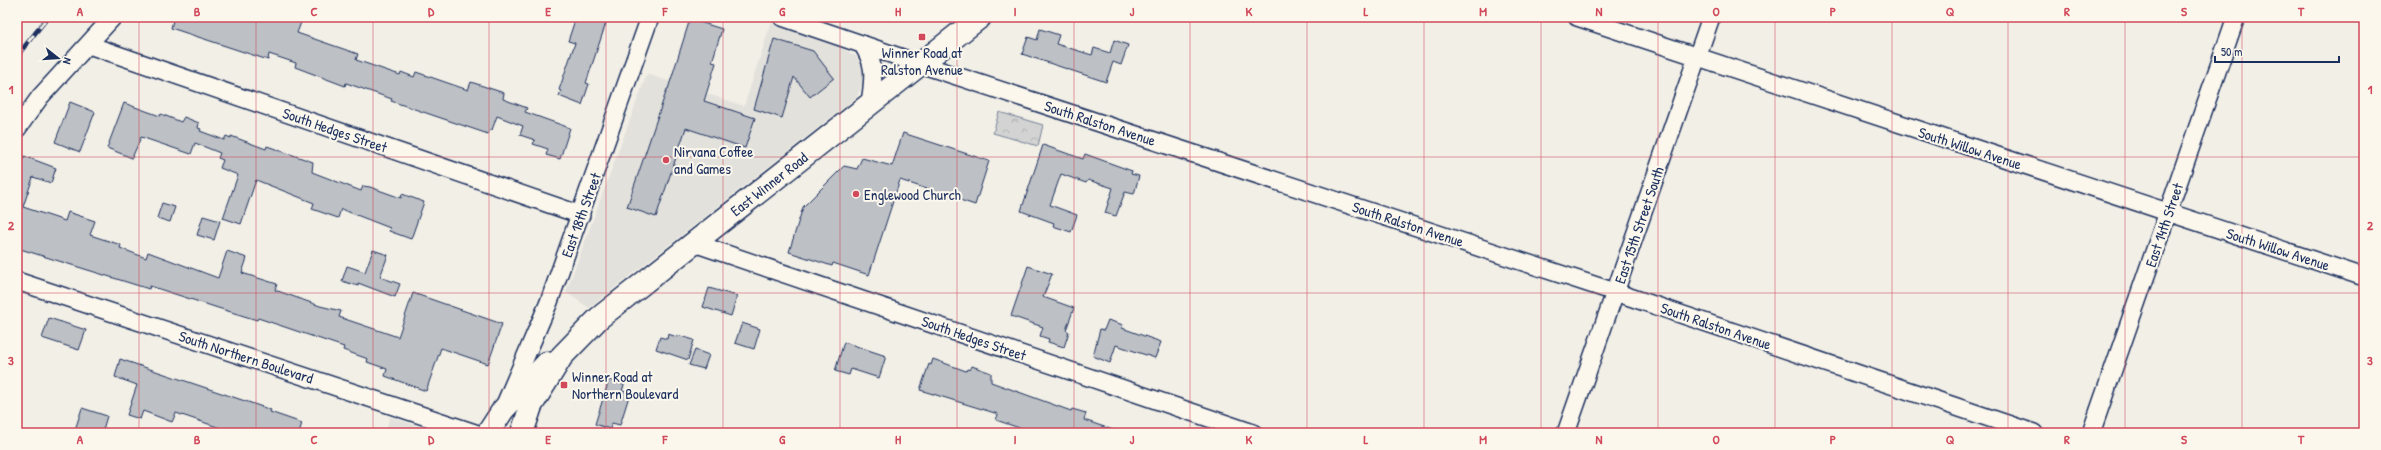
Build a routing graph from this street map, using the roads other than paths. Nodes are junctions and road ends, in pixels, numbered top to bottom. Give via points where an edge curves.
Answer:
1 (113, 17) edge
2 (650, 17) edge
3 (782, 17) edge
4 (980, 17) edge
5 (1577, 17) edge
6 (1711, 17) edge
7 (2236, 17) edge
8 (862, 44) junction
9 (89, 45) junction
10 (1696, 58) junction
11 (920, 64) junction
12 (870, 104) junction
13 (17, 129) edge
14 (2168, 213) junction
15 (581, 216) junction
16 (694, 243) junction
17 (2364, 277) edge
18 (18, 285) edge
19 (1615, 292) junction
20 (562, 356) junction
21 (503, 410) junction
22 (475, 433) edge
23 (488, 433) edge
24 (522, 433) edge
25 (1253, 433) edge
26 (1566, 433) edge
27 (2034, 433) edge
28 (2091, 433) edge

1 - 9 street
2 - 15 street, East 18th Street
3 - 8 street, South Ralston Avenue
4 - 11 street, East Winner Road
5 - 10 street, South Willow Avenue
6 - 10 street, East 15th Street South
7 - 14 street, East 14th Street
8 - 11 street, South Ralston Avenue
8 - 12 street via 871,58 873,71
9 - 13 street via 45,92
9 - 15 street, South Hedges Street
10 - 14 street, South Willow Avenue
10 - 19 street, East 15th Street South
11 - 12 street, East Winner Road
11 - 19 street, South Ralston Avenue
12 - 16 street, East Winner Road
14 - 17 street, South Willow Avenue
14 - 28 street, East 14th Street
15 - 21 street, East 18th Street via 549,302
16 - 20 street, East Winner Road via 598,318
16 - 25 street, South Hedges Street
18 - 22 street, South Northern Boulevard
19 - 26 street, East 15th Street South
19 - 27 street, South Ralston Avenue
20 - 21 street, East Winner Road via 549,361
20 - 24 street, East Winner Road via 531,406
21 - 23 street, East Winner Road

